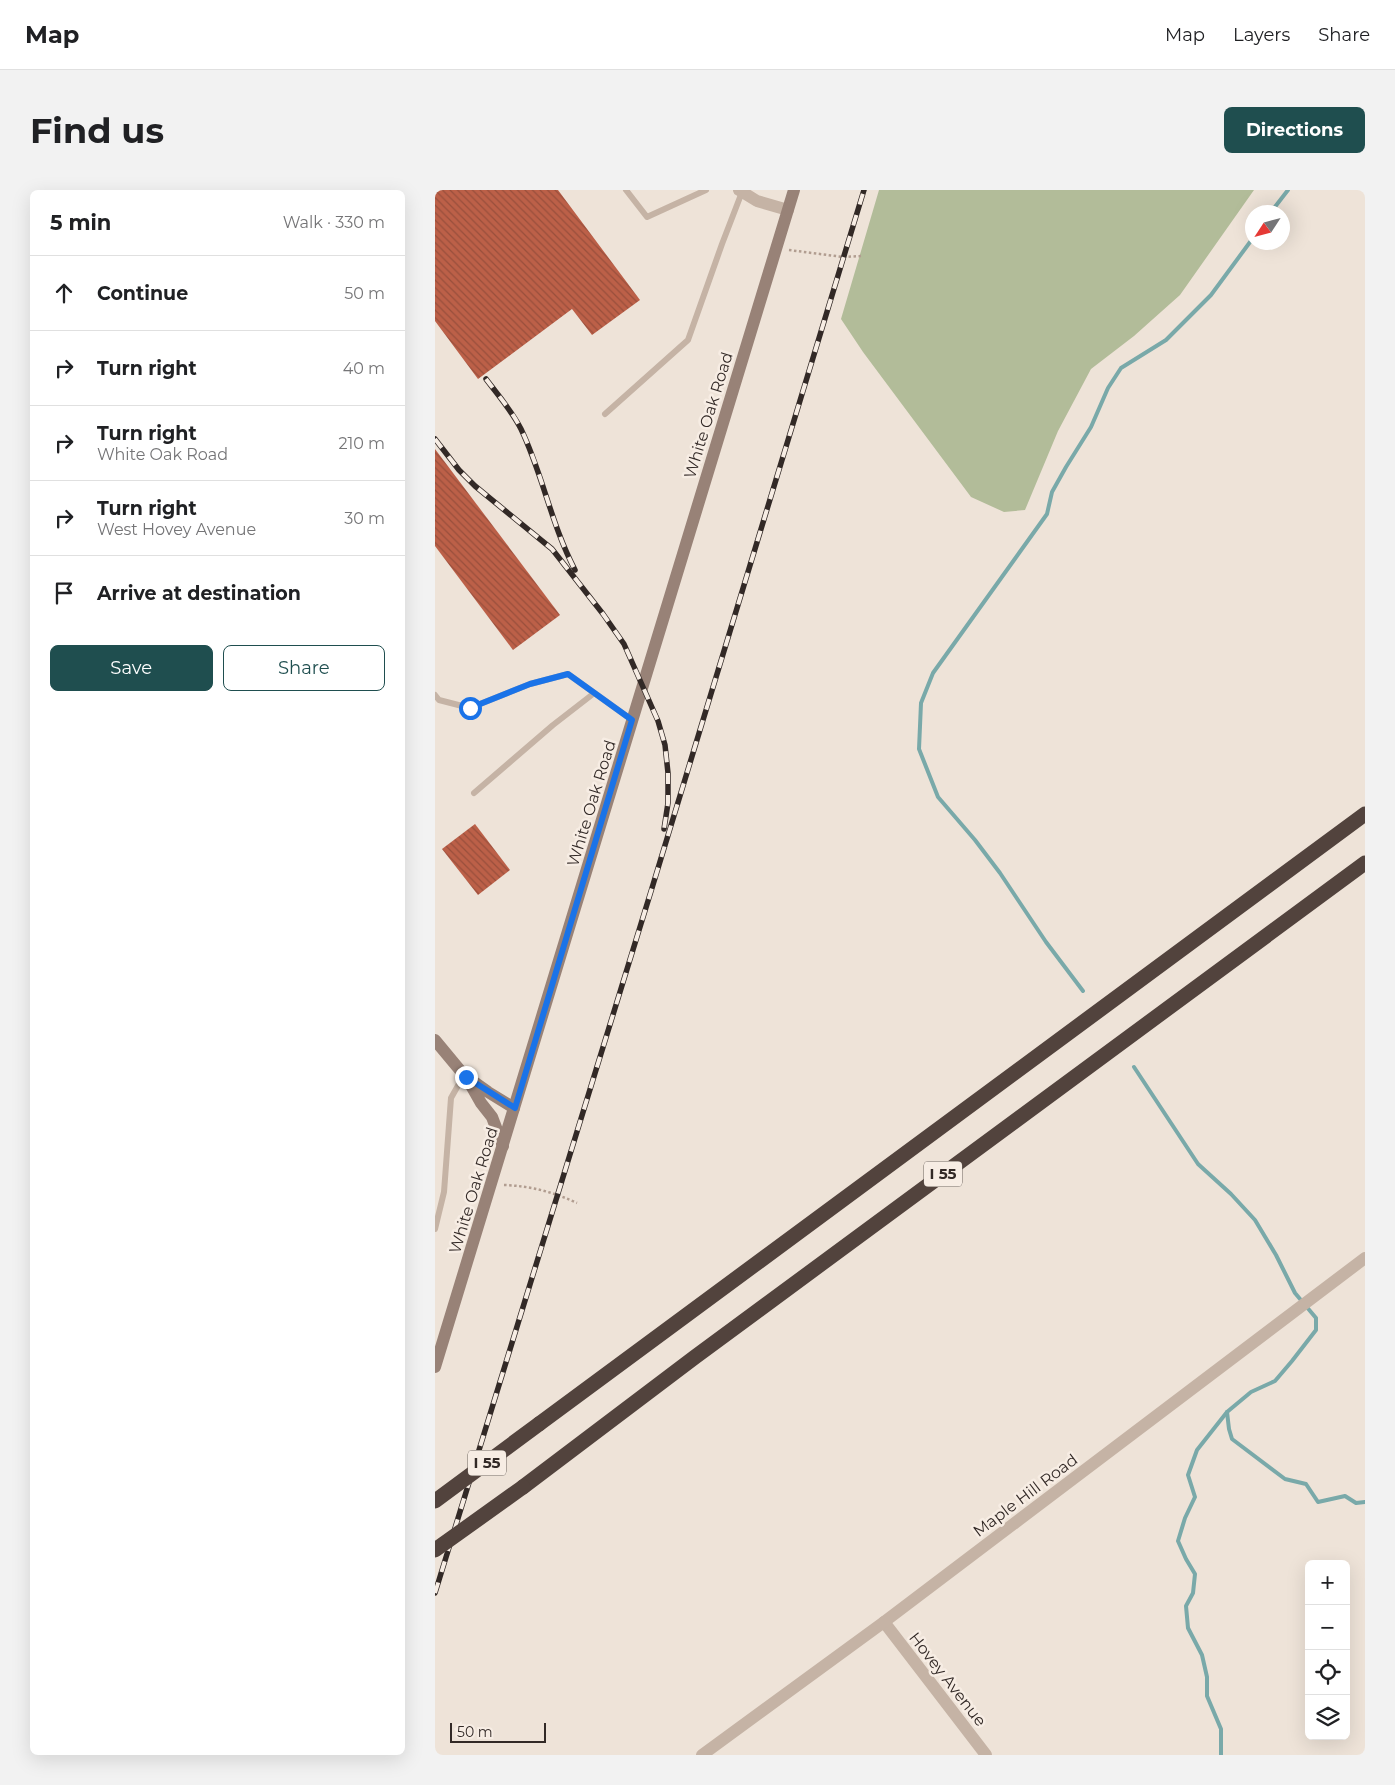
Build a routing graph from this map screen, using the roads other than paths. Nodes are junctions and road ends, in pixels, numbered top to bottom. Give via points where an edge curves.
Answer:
1 (626, 190) edge
2 (706, 190) edge
3 (794, 190) edge
4 (741, 191) edge
5 (788, 210) junction
6 (605, 414) dead end
7 (593, 694) junction
8 (435, 695) edge
9 (632, 720) junction
10 (474, 793) dead end
11 (1365, 814) edge
12 (1365, 863) edge
13 (435, 1040) edge
14 (465, 1076) junction
15 (515, 1108) junction
16 (503, 1146) junction
17 (435, 1229) edge
18 (1365, 1258) edge
19 (435, 1367) edge
20 (435, 1501) edge
21 (435, 1550) edge
22 (884, 1622) junction
23 (702, 1755) edge
24 (986, 1755) edge

1 - 2 lane via 647,216
3 - 5 street, White Oak Road
4 - 5 street via 757,201
4 - 6 lane via 688,340
5 - 9 street, White Oak Road
7 - 8 lane via 568,674 530,684 470,708 439,700
7 - 9 lane
7 - 10 lane via 553,724
9 - 15 street, White Oak Road
11 - 20 highway, I 55, bridge
12 - 21 highway, I 55, bridge
13 - 14 street
14 - 15 street
14 - 16 street via 492,1116
14 - 17 lane via 451,1098 444,1192
15 - 16 street, White Oak Road
16 - 19 street, White Oak Road
18 - 22 street, Maple Hill Road
22 - 23 street, Maple Hill Road
22 - 24 street, Hovey Avenue

